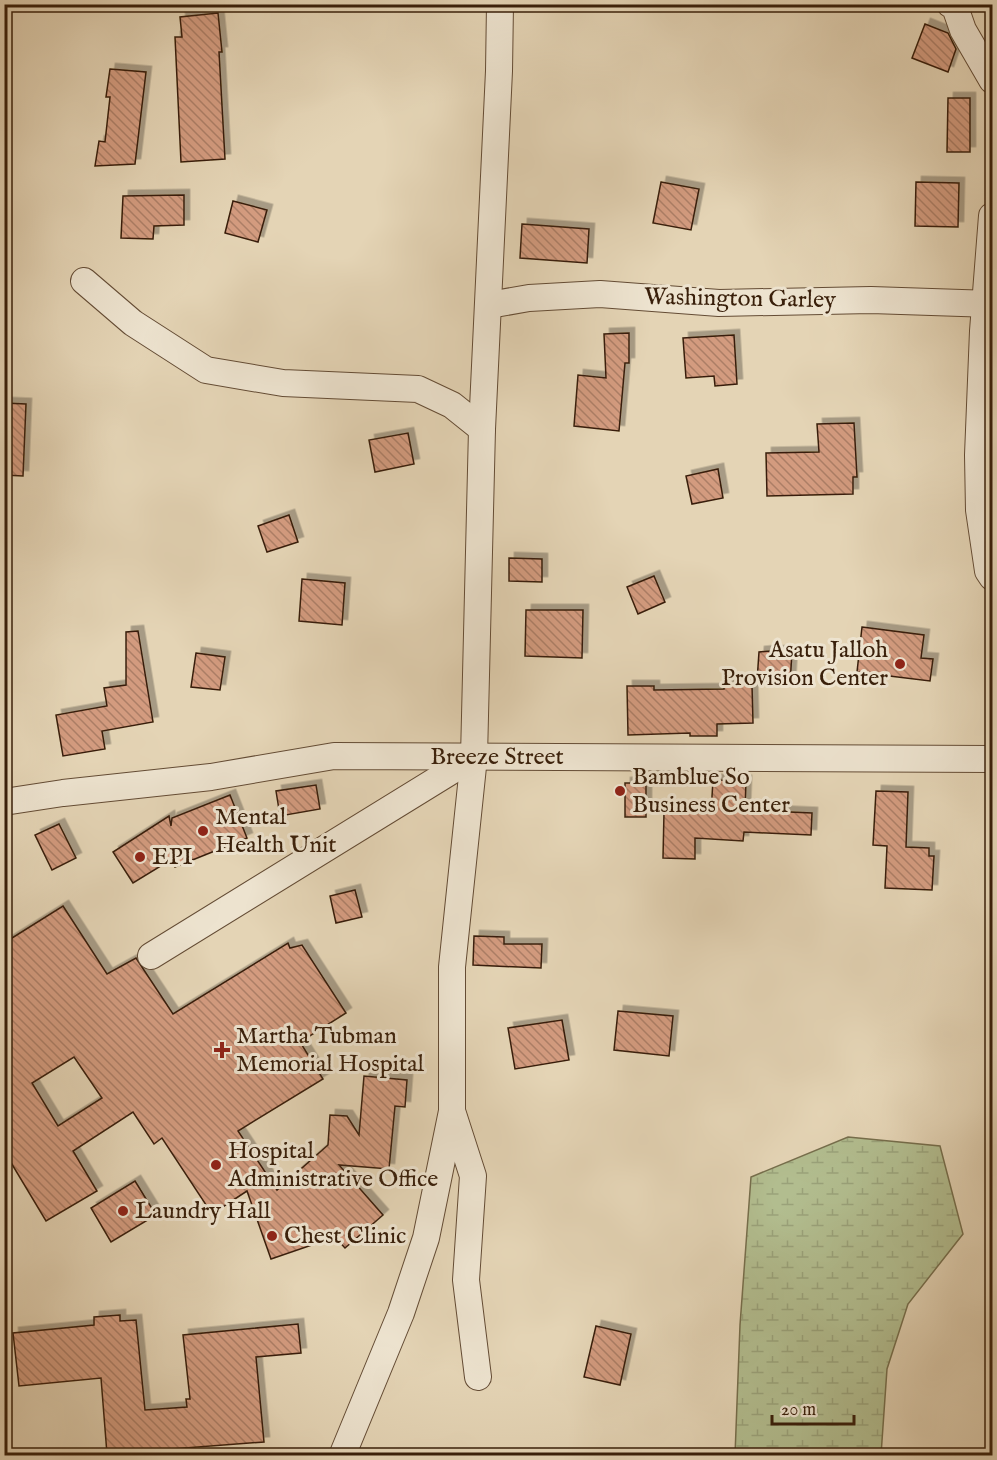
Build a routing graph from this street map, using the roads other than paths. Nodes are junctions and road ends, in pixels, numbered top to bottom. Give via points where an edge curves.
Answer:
1 (500, 4) edge
2 (950, 4) edge
3 (993, 80) edge
4 (993, 216) edge
5 (84, 281) dead end
6 (989, 304) edge
7 (489, 305) junction
8 (482, 429) junction
9 (993, 577) edge
10 (474, 757) junction
11 (993, 759) edge
12 (4, 802) edge
13 (152, 956) dead end
14 (452, 1111) junction
15 (478, 1377) dead end
16 (342, 1455) edge

1 - 7 street
2 - 3 street
4 - 6 street
5 - 8 street via 133,323 206,370 283,383 418,389 452,405
6 - 7 street, Washington Garley via 871,300 719,303 600,294 529,298
6 - 9 street via 978,488 988,571
7 - 8 street
8 - 10 street
10 - 11 street, Breeze Street
10 - 12 street, Breeze Street via 334,756 211,777
10 - 13 street
10 - 14 street via 452,968
14 - 15 street via 473,1176 466,1280
14 - 16 street via 426,1238 401,1313

